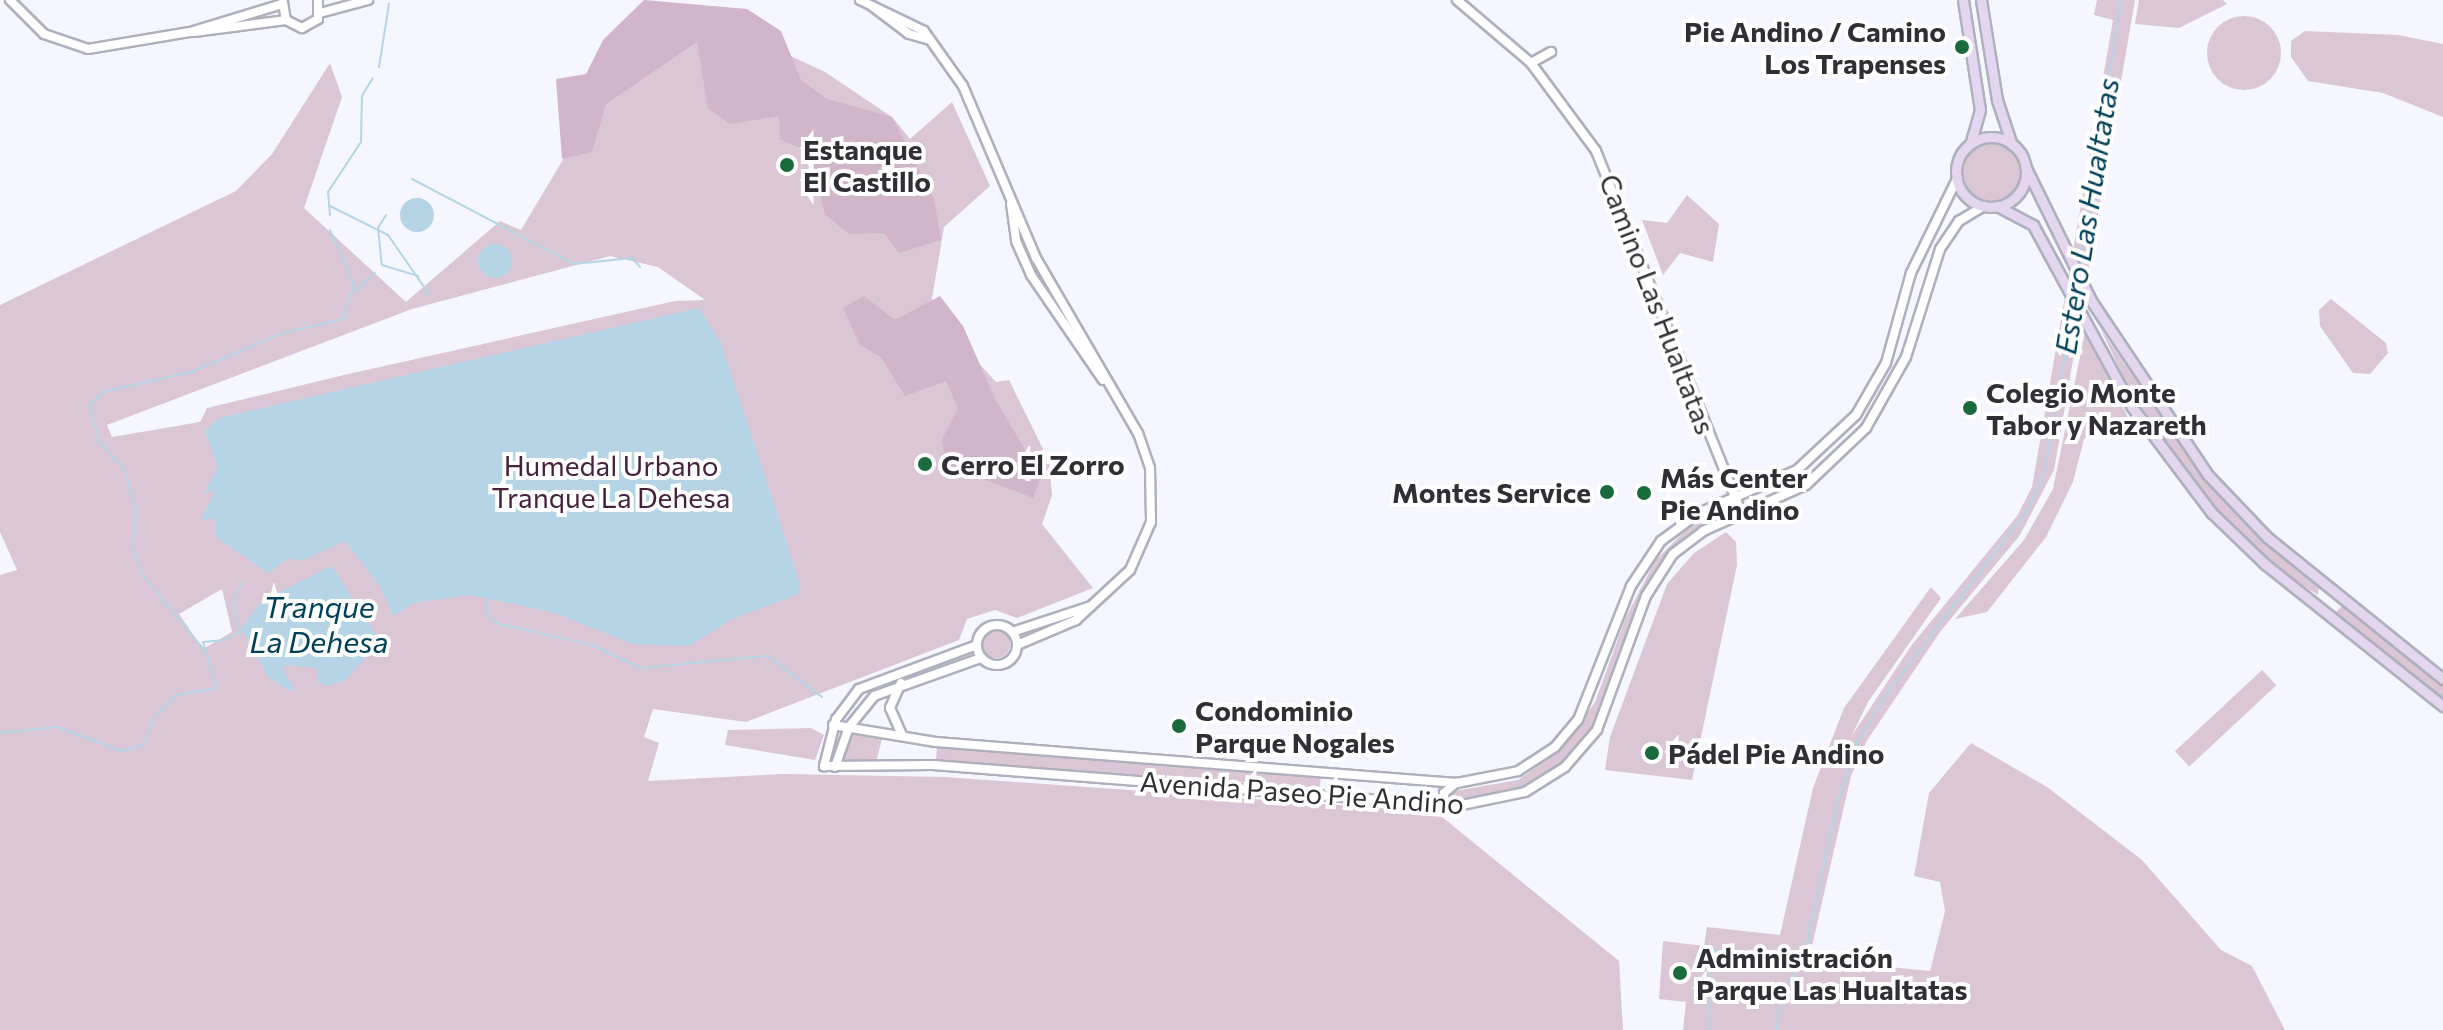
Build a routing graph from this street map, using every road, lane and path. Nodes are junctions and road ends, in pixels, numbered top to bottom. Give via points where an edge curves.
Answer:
1 (10, 0) edge
2 (318, 0) edge
3 (368, 0) edge
4 (860, 0) edge
5 (1457, 0) edge
6 (1981, 0) edge
7 (283, 2) edge
8 (1964, 4) edge
9 (320, 13) junction
10 (286, 20) junction
11 (1984, 21) junction
12 (190, 32) junction
13 (1551, 52) dead end
14 (1531, 63) junction
15 (1970, 144) junction
16 (2012, 145) junction
17 (2025, 166) junction
18 (1957, 179) junction
19 (1984, 206) junction
20 (1997, 206) junction
21 (1737, 499) junction
22 (1743, 516) junction
23 (1092, 606) junction
24 (1012, 632) junction
25 (977, 645) junction
26 (1017, 645) junction
27 (981, 658) junction
28 (2443, 679) edge
29 (901, 682) junction
30 (844, 706) junction
31 (2443, 706) edge
32 (856, 714) junction
33 (833, 725) junction
34 (849, 727) junction
35 (902, 736) junction
36 (835, 767) junction
37 (1457, 783) junction
38 (1445, 805) junction

1 - 12 street via 44,34 79,48
2 - 9 street
3 - 9 street
4 - 23 street via 915,25 969,98 1010,199 1016,241 1031,275 1144,445 1153,503 1136,560
5 - 14 street, Camino Las Hualtatas
6 - 11 main road
7 - 10 street
7 - 12 street
8 - 11 main road
8 - 15 main road via 1980,110
9 - 10 street via 306,27
10 - 12 street
11 - 16 main road via 1997,100
13 - 14 street
14 - 21 street, Camino Las Hualtatas via 1572,112 1615,186
15 - 16 main road via 1991,137
15 - 18 main road via 1957,162
16 - 17 main road
17 - 20 main road via 2019,191
17 - 28 main road via 2092,302 2161,412 2231,502
18 - 19 main road via 1966,196
18 - 21 street, Avenida Paseo Pie Andino via 1911,273 1886,363 1861,406 1806,463
19 - 20 main road
19 - 22 street, Avenida Paseo Pie Andino via 1959,221 1935,258 1906,357 1866,428 1819,476
20 - 31 main road via 2031,222 2149,433 2212,513 2265,564
21 - 22 street, Camino Las Hualtatas
21 - 37 street, Avenida Paseo Pie Andino via 1685,521 1646,559 1585,708 1560,742 1511,774
22 - 38 street, Avenida Paseo Pie Andino via 1695,536 1658,573 1605,717 1576,757 1518,795
23 - 24 street
23 - 26 street via 1070,624
24 - 25 street via 991,625
24 - 26 street
25 - 27 street
25 - 30 street via 880,677
26 - 27 street via 1004,664
27 - 29 street
29 - 32 street
29 - 35 street via 890,708
30 - 32 street
30 - 33 street
32 - 34 street
33 - 34 street, Avenida Paseo Pie Andino
33 - 36 street, Avenida Paseo Pie Andino via 824,766
34 - 35 street, Avenida Paseo Pie Andino
34 - 36 street
35 - 37 street, Avenida Paseo Pie Andino
36 - 38 street, Avenida Paseo Pie Andino via 933,765
37 - 38 street via 1444,793

